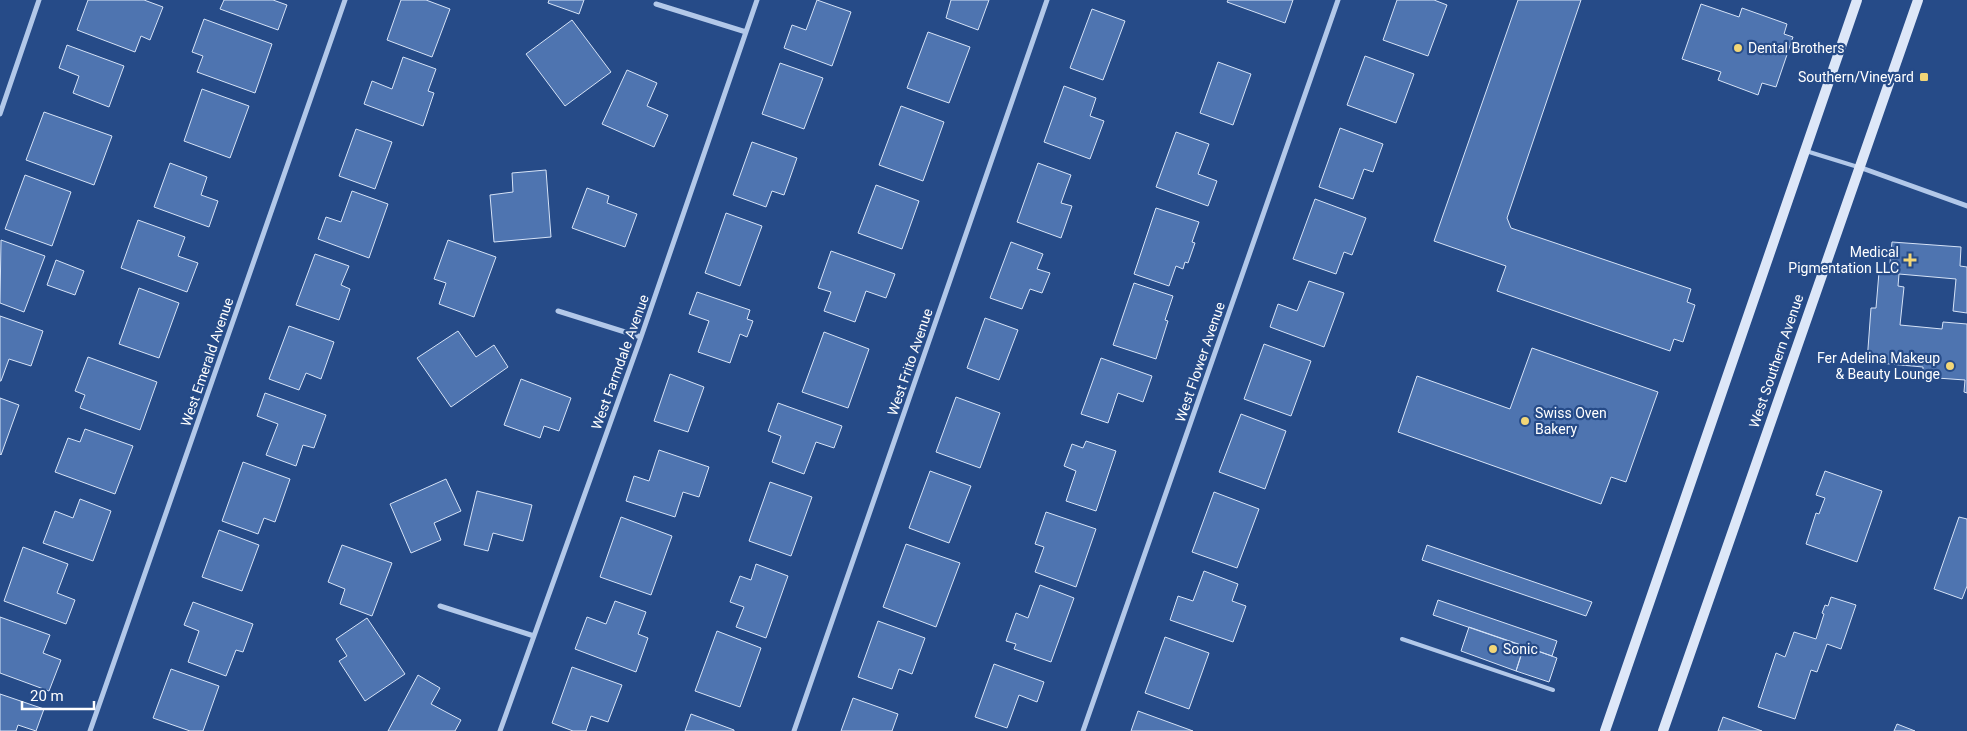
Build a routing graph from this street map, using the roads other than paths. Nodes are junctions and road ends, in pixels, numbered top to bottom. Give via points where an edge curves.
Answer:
1 (39, 0) edge
2 (345, 0) edge
3 (757, 0) edge
4 (1047, 0) edge
5 (1338, 0) edge
6 (1857, 0) edge
7 (1918, 0) edge
8 (656, 4) dead end
9 (746, 32) junction
10 (0, 114) edge
11 (1806, 151) junction
12 (1858, 166) junction
13 (1967, 206) edge
14 (558, 311) dead end
15 (641, 337) junction
16 (440, 606) dead end
17 (534, 636) junction
18 (1402, 639) dead end
19 (1553, 690) dead end
20 (90, 731) edge
21 (500, 731) edge
22 (794, 731) edge
23 (1083, 731) edge
24 (1605, 731) edge
25 (1662, 731) edge

1 - 10 street
2 - 20 street, West Emerald Avenue
3 - 9 street, West Farmdale Avenue
4 - 22 street, West Frito Avenue
5 - 23 street, West Flower Avenue
6 - 11 main road
7 - 12 main road, West Southern Avenue
8 - 9 street
9 - 15 street, West Farmdale Avenue
11 - 12 lane
11 - 24 main road
12 - 13 street
12 - 25 main road, West Southern Avenue
14 - 15 street
15 - 17 street, West Farmdale Avenue
16 - 17 street
17 - 21 street, West Farmdale Avenue
18 - 19 lane

